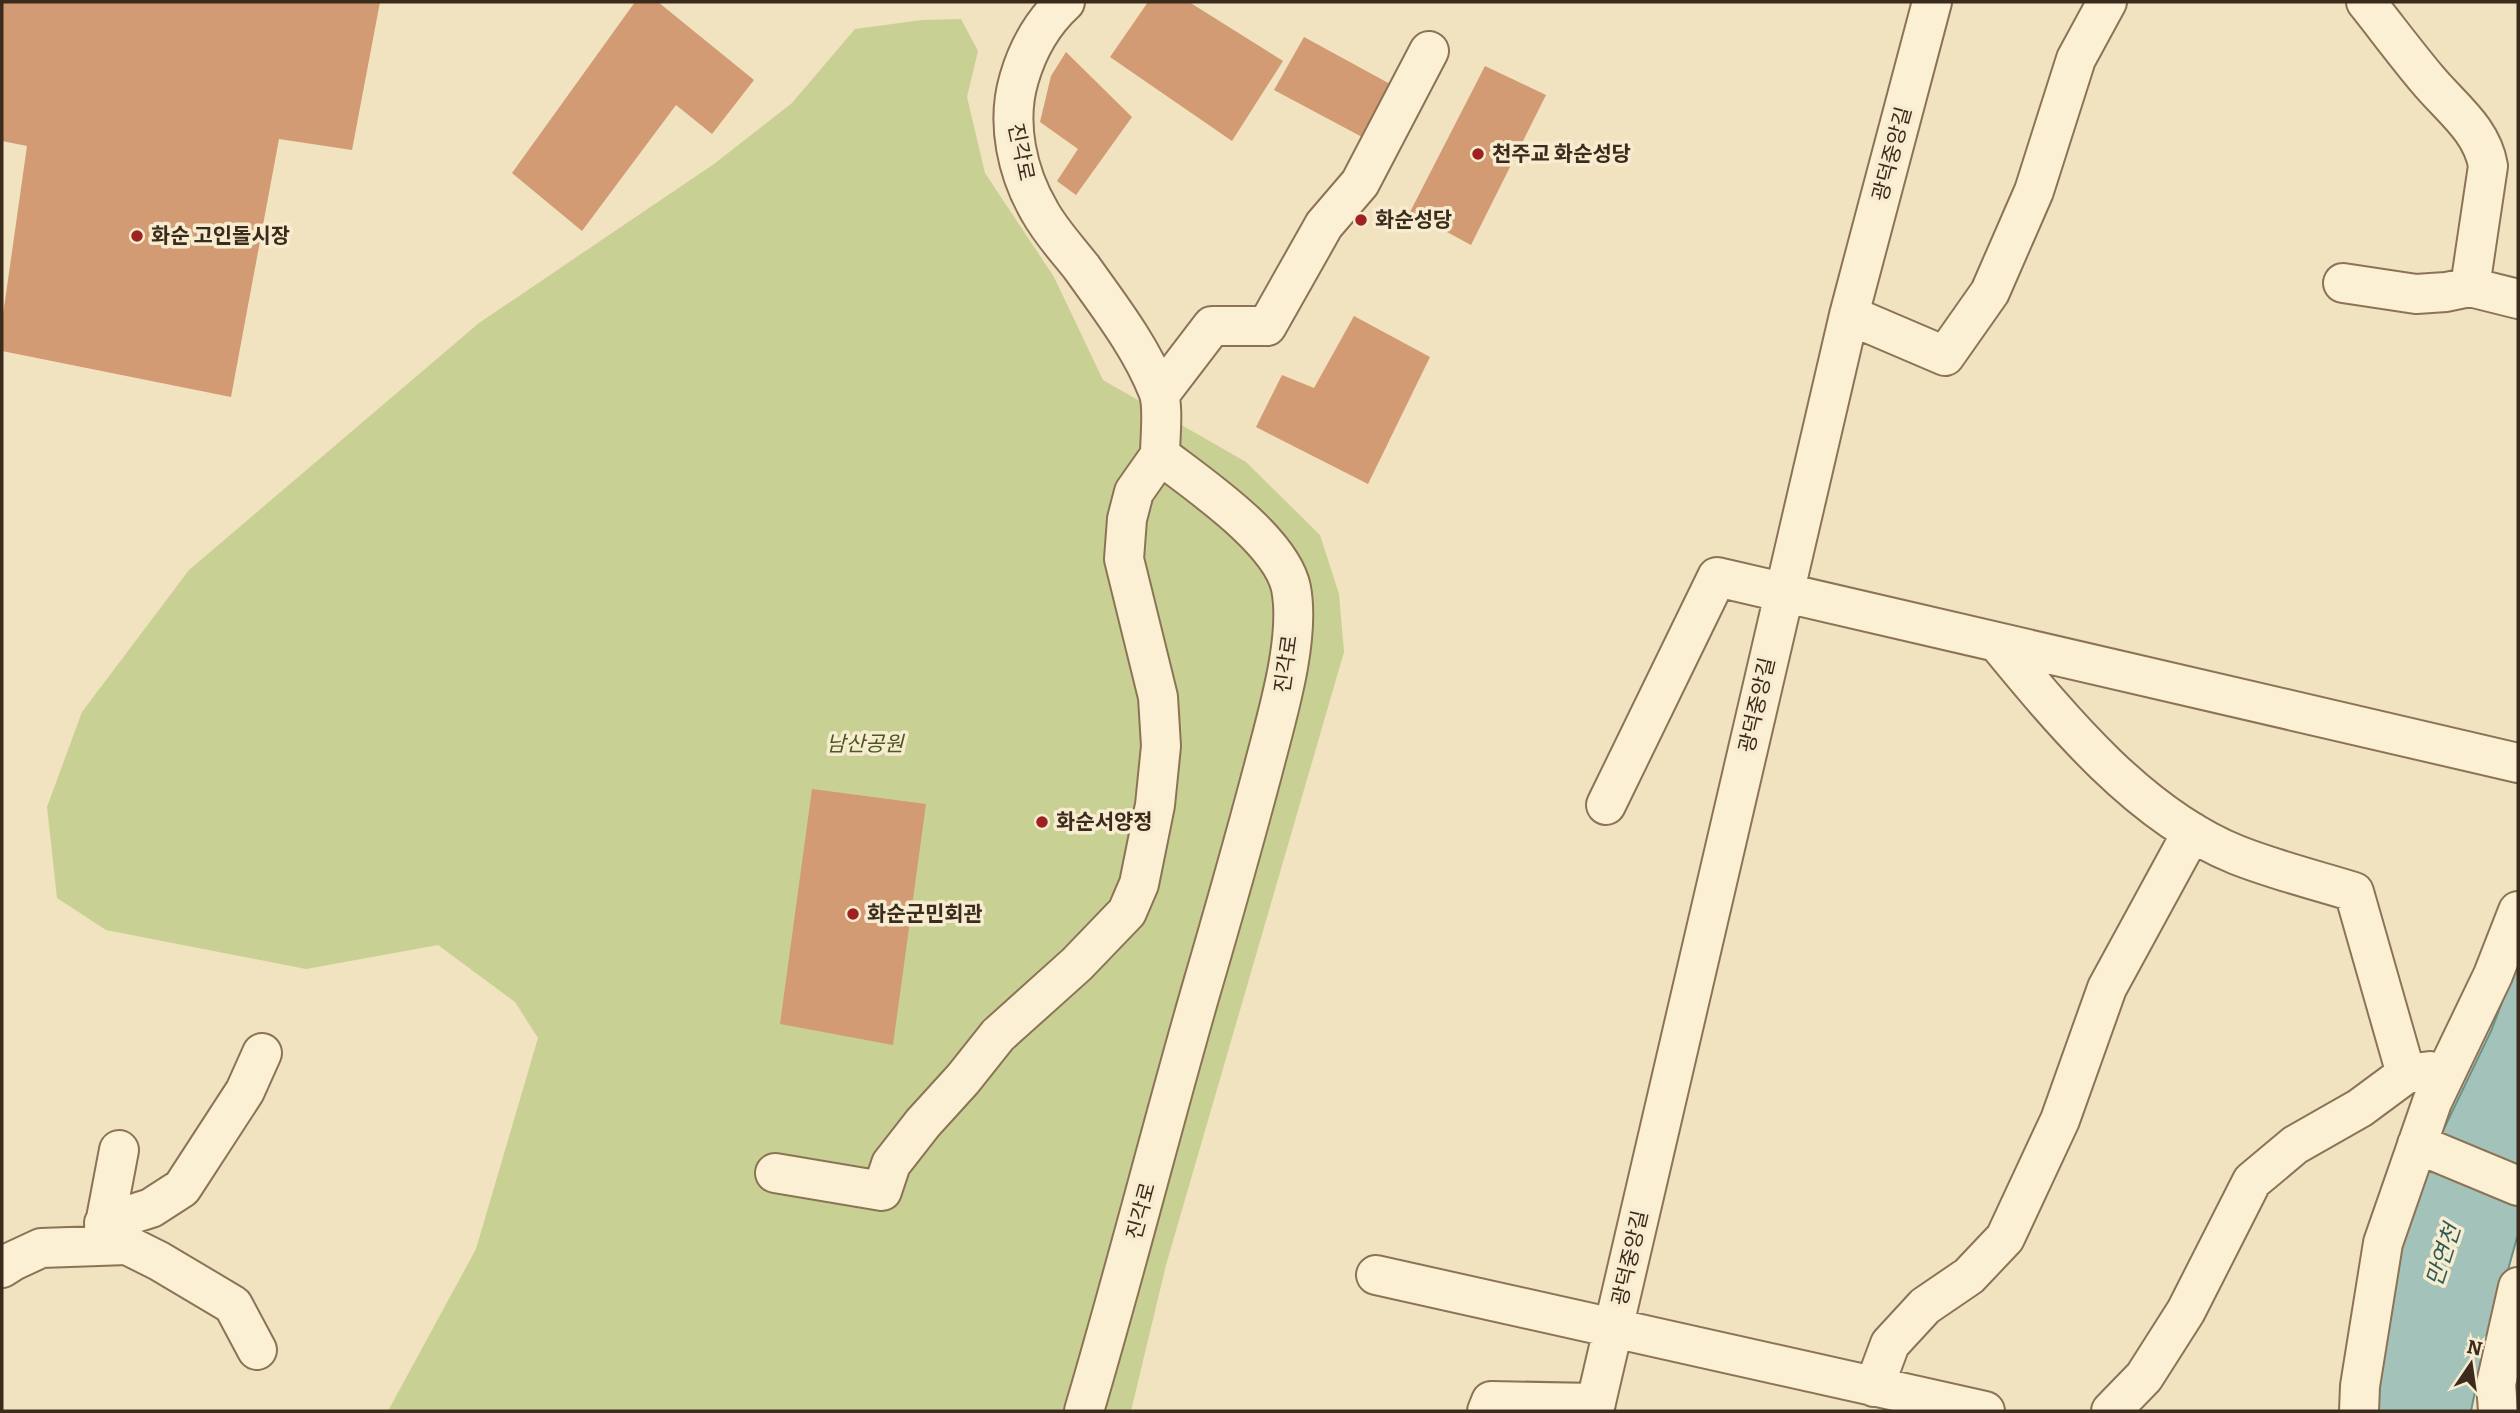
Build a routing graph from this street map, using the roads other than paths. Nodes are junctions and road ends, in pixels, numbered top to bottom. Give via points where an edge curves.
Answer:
1 (1065, 2) edge
2 (1932, 2) edge
3 (2107, 2) edge
4 (2366, 2) edge
5 (1429, 51) dead end
6 (2343, 283) dead end
7 (2470, 287) junction
8 (2518, 299) edge
9 (1849, 315) junction
10 (1160, 394) junction
11 (1160, 455) junction
12 (1783, 593) junction
13 (1997, 642) junction
14 (2518, 763) edge
15 (1606, 806) dead end
16 (2192, 832) junction
17 (2518, 911) edge
18 (262, 1053) dead end
19 (2449, 1069) junction
20 (2406, 1074) junction
21 (2417, 1144) junction
22 (119, 1150) dead end
23 (775, 1173) dead end
24 (2518, 1186) edge
25 (103, 1234) junction
26 (2, 1268) edge
27 (1376, 1275) dead end
28 (2518, 1287) edge
29 (1613, 1329) junction
30 (257, 1350) dead end
31 (1874, 1387) junction
32 (1595, 1407) edge
33 (1084, 1411) edge
34 (1487, 1411) edge
35 (1985, 1411) edge
36 (2111, 1411) edge
37 (2359, 1411) edge
38 (2498, 1411) edge

1 - 10 street, 진각로 via 1026,53 1012,118 1017,149 1040,213 1137,349
2 - 9 street, 광덕중앙길
3 - 9 street via 2076,60 2034,191 1990,292 1945,356
4 - 7 street via 2485,149 2488,166
5 - 10 street via 1360,183 1324,225 1267,326 1212,326
6 - 7 street via 2416,294
7 - 8 street
9 - 12 street, 광덕중앙길
10 - 11 street, 진각로
11 - 23 street via 1134,492 1124,559 1158,697 1161,746 1148,845 1139,884 1126,912 1077,964 998,1035 891,1164 882,1192
11 - 33 street, 진각로 via 1224,504 1279,561 1291,588 1291,632 1282,696 1240,856
12 - 13 street
12 - 15 street via 1717,577
12 - 29 street, 광덕중앙길
13 - 14 street
13 - 16 street via 2056,714 2129,785
16 - 20 street via 2237,855 2354,891
16 - 31 street via 2107,988 2060,1120 2005,1238 1969,1276 1925,1306 1890,1344
17 - 19 street
18 - 25 street via 245,1091 182,1188
19 - 20 street
19 - 21 street
20 - 36 street via 2360,1108 2295,1145 2252,1181 2186,1311 2144,1377
21 - 24 street
21 - 37 street via 2383,1242
22 - 25 street
25 - 26 street via 41,1248
25 - 30 street via 233,1305
27 - 29 street
28 - 38 street via 2496,1384
29 - 31 street
29 - 32 street, 광덕중앙길
31 - 35 street
32 - 34 street via 1491,1401

